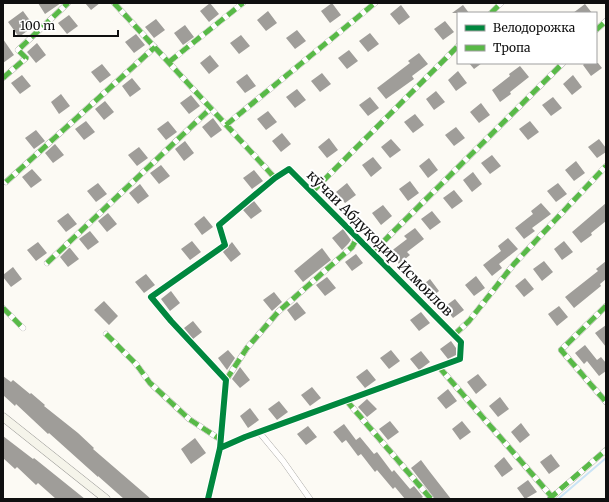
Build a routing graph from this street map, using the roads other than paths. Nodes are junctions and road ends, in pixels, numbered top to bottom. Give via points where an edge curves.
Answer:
1 (68, 3) edge
2 (243, 3) edge
3 (375, 3) edge
4 (501, 3) edge
5 (118, 4) edge
6 (492, 12) edge
7 (606, 21) edge
8 (597, 29) edge
9 (155, 47) junction
10 (457, 47) edge
11 (168, 62) junction
12 (562, 64) edge
13 (3, 78) edge
14 (211, 108) junction
15 (226, 125) junction
16 (606, 166) edge
17 (275, 178) junction
18 (6, 182) dead end
19 (312, 192) junction
20 (357, 238) junction
21 (372, 253) junction
22 (47, 262) dead end
23 (606, 306) edge
24 (3, 308) edge
25 (22, 328) dead end
26 (106, 334) dead end
27 (454, 335) junction
28 (439, 367) junction
29 (226, 380) junction
30 (346, 400) junction
31 (606, 402) edge
32 (3, 417) edge
33 (260, 432) junction
34 (221, 440) junction
35 (220, 448) junction
36 (606, 450) edge
37 (551, 498) edge
38 (106, 499) edge
39 (208, 499) edge
40 (310, 499) edge
41 (431, 499) edge

1 - 13 street via 18,50 26,58
2 - 11 street
3 - 15 street
4 - 6 street
5 - 9 street
7 - 8 street
9 - 11 street
9 - 18 street
10 - 19 street, кӯчаи Абдуқодир Исмоилов
11 - 14 street
12 - 21 street, кӯчаи Абдуқодир Исмоилов
14 - 15 street
14 - 22 street
15 - 17 street
16 - 27 street, кӯчаи Абдуқодир Исмоилов via 514,264 469,321
17 - 19 street, кӯчаи Абдуқодир Исмоилов via 289,169
17 - 29 street, кӯчаи Абдуқодир Исмоилов via 219,225 225,245 151,297
19 - 20 street, кӯчаи Абдуқодир Исмоилов
20 - 21 street, кӯчаи Абдуқодир Исмоилов
20 - 29 street, кӯчаи Абдуқодир Исмоилов via 352,246 278,312 247,348
21 - 27 street, кӯчаи Абдуқодир Исмоилов
23 - 31 street via 561,350
24 - 25 street
26 - 34 street via 136,364 150,383 183,414
27 - 28 street, кӯчаи Абдуқодир Исмоилов via 461,342 460,359
28 - 30 street, кӯчаи Абдуқодир Исмоилов
28 - 37 street
29 - 34 street, кӯчаи Абдуқодир Исмоилов
30 - 33 street, кӯчаи Абдуқодир Исмоилов
30 - 41 street
32 - 38 street
33 - 35 street, кӯчаи Абдуқодир Исмоилов
33 - 40 street
34 - 35 street, кӯчаи Абдуқодир Исмоилов
35 - 39 street, кӯчаи Абдуқодир Исмоилов
36 - 37 street

